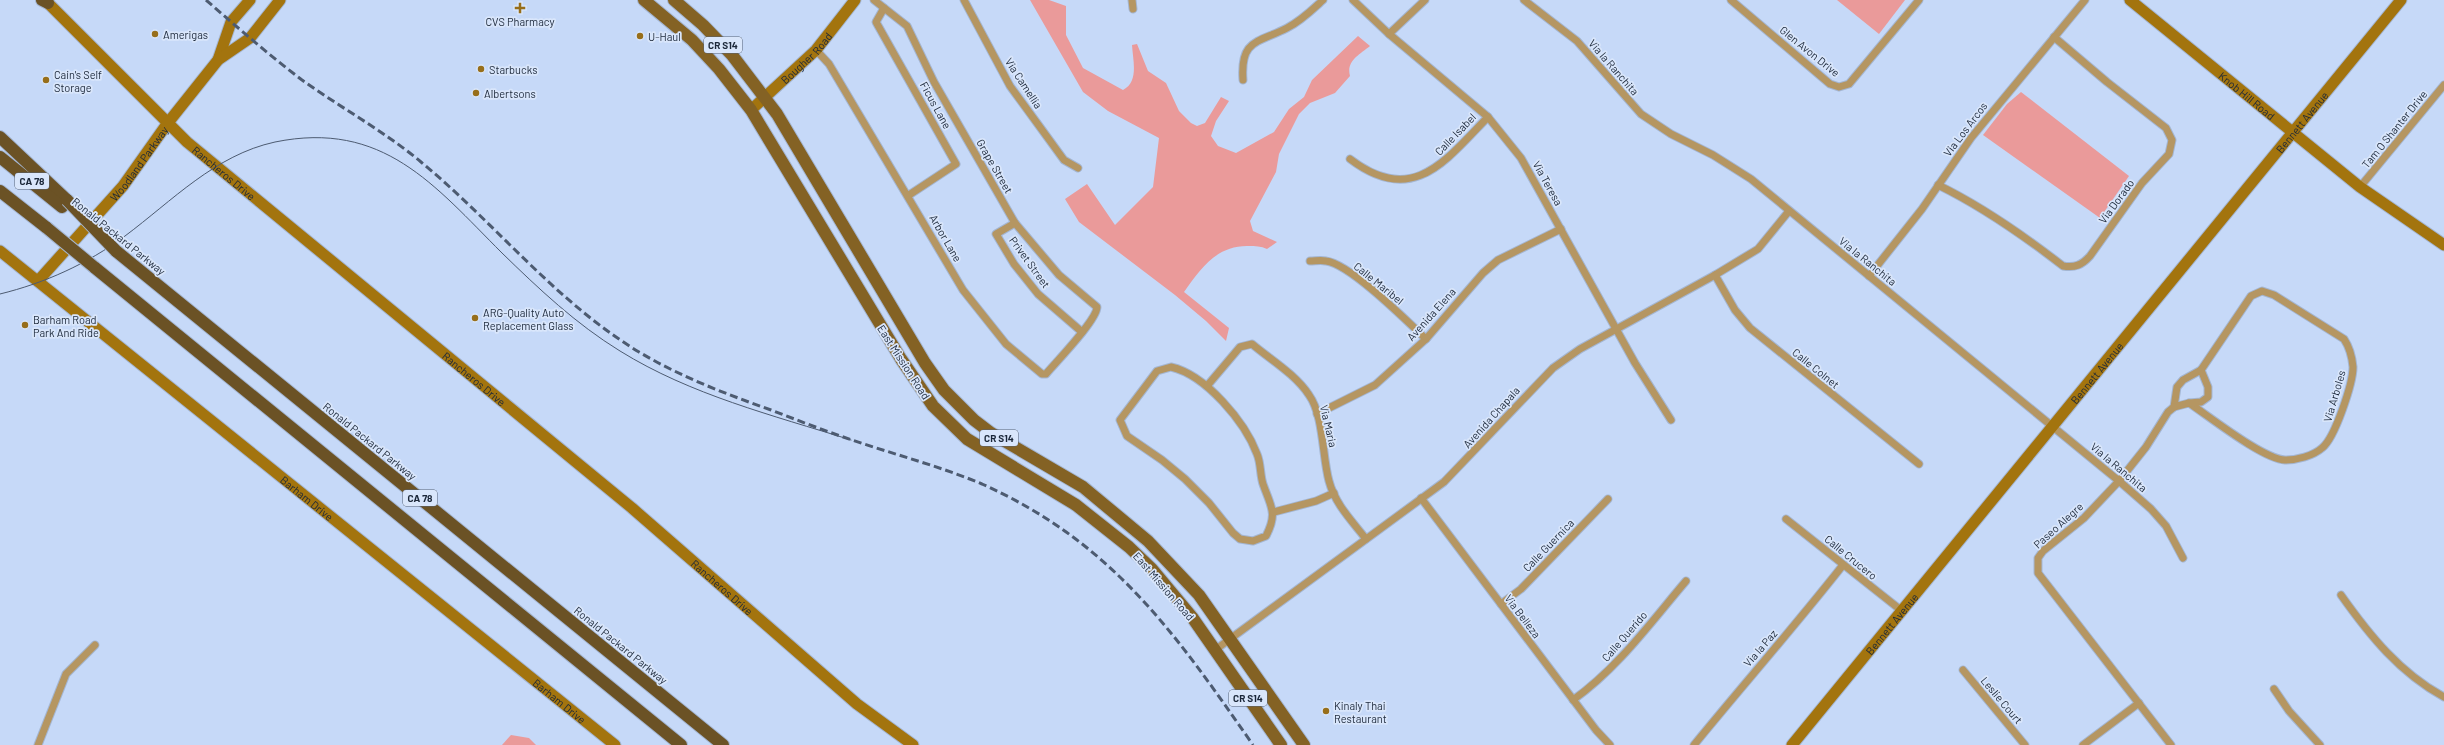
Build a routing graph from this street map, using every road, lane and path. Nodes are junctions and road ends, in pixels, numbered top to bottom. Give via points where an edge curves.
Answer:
1 (250, 0) edge
2 (280, 0) edge
3 (644, 0) edge
4 (674, 0) edge
5 (855, 0) edge
6 (874, 0) edge
7 (964, 0) edge
8 (1132, 0) edge
9 (1323, 0) edge
10 (1353, 0) edge
11 (1425, 0) edge
12 (1524, 0) edge
13 (1731, 0) edge
14 (1919, 0) edge
15 (2085, 0) edge
16 (2130, 0) edge
17 (2401, 0) edge
18 (45, 1) edge
19 (884, 8) junction
20 (1133, 10) dead end
21 (1389, 34) junction
22 (2054, 37) junction
23 (816, 50) junction
24 (218, 60) junction
25 (1243, 80) dead end
26 (2444, 85) edge
27 (765, 97) junction
28 (751, 110) junction
29 (1488, 117) junction
30 (167, 124) junction
31 (2292, 132) junction
32 (0, 137) edge
33 (0, 157) edge
34 (1350, 159) dead end
35 (1078, 168) dead end
36 (1938, 186) junction
37 (2360, 187) junction
38 (0, 190) edge
39 (909, 195) junction
40 (65, 204) junction
41 (1789, 211) junction
42 (1015, 223) junction
43 (1561, 229) junction
44 (2444, 245) edge
45 (0, 251) edge
46 (1310, 261) dead end
47 (1715, 275) junction
48 (1869, 276) junction
49 (38, 281) junction
50 (1616, 328) junction
51 (1082, 332) junction
52 (1426, 339) junction
53 (2201, 370) junction
54 (1207, 386) junction
55 (2189, 403) junction
56 (2174, 407) junction
57 (1317, 414) junction
58 (1672, 420) dead end
59 (2051, 426) junction
60 (1919, 464) dead end
61 (2119, 481) junction
62 (1334, 493) junction
63 (1422, 498) junction
64 (1608, 499) dead end
65 (1274, 512) junction
66 (1786, 519) dead end
67 (1366, 539) junction
68 (2183, 558) dead end
69 (1843, 565) junction
70 (1686, 581) dead end
71 (2341, 595) dead end
72 (1501, 604) junction
73 (1902, 611) junction
74 (1231, 639) junction
75 (95, 645) dead end
76 (1216, 650) junction
77 (1963, 670) dead end
78 (2274, 689) dead end
79 (2444, 697) edge
80 (1573, 700) junction
81 (2139, 703) junction
82 (38, 745) edge
83 (615, 745) edge
84 (681, 745) edge
85 (723, 745) edge
86 (913, 745) edge
87 (1281, 745) edge
88 (1304, 745) edge
89 (1610, 745) edge
90 (1694, 745) edge
91 (1792, 745) edge
92 (2025, 745) edge
93 (2084, 745) edge
94 (2171, 745) edge
95 (2320, 745) edge

1 - 24 street, Woodland Parkway via 231,22
2 - 24 street, Woodland Parkway via 250,38
3 - 28 main road, East Mission Road / CR S14 via 692,40
4 - 27 main road, East Mission Road / CR S14 via 732,55
5 - 23 street, Bougher Road
6 - 19 street, Grape Street
7 - 35 street, Via Camellia via 1010,86 1064,160
8 - 20 street
9 - 25 street via 1297,22 1259,39 1251,47 1242,64
10 - 21 street, Via Teresa
11 - 21 street
12 - 41 street, Via la Ranchita via 1577,41 1641,114 1751,179
13 - 14 street, Glen Avon Drive via 1830,84 1839,87 1849,84
15 - 22 street, Via Los Arcos
16 - 31 street, Knob Hill Road
17 - 31 street, Bennett Avenue
18 - 30 street, Rancheros Drive
19 - 39 street, Ficus Lane via 876,22 956,164
19 - 42 street, Grape Street via 907,26 934,82
21 - 29 street, Via Teresa
22 - 36 street, Via Los Arcos via 1971,138
22 - 36 street, Via Dorado via 2166,128 2172,140 2169,154 2142,183 2090,256 2084,263 2071,268 2063,266 2011,227 1969,200
23 - 27 street, Bougher Road
23 - 39 street, Arbor Lane via 829,64
24 - 30 street, Woodland Parkway
26 - 37 street, Tam O Shanter Drive
27 - 28 street, Bougher Road
27 - 74 main road, East Mission Road / CR S14 via 925,363 944,390 991,433 1083,487 1116,512 1178,571
28 - 76 main road, East Mission Road / CR S14 via 901,359 933,406 967,439 1076,505 1129,547 1171,592
29 - 34 street, Calle Isabel via 1440,165 1419,177 1398,179 1375,175
29 - 43 street, Via Teresa via 1521,158
30 - 49 street, Woodland Parkway via 123,186
30 - 86 street, Rancheros Drive via 622,500 857,704
31 - 37 street, Knob Hill Road
31 - 59 street, Bennett Avenue
32 - 40 highway
33 - 40 highway, Ronald Packard Parkway / CA 78
36 - 48 street, Via Los Arcos
37 - 44 street, Knob Hill Road
38 - 84 highway, CA 78, bridge
39 - 51 street, Arbor Lane via 963,290 1006,344 1042,374 1046,374
40 - 85 highway, Ronald Packard Parkway / CA 78, bridge via 116,252
41 - 47 street, Avenida Chapala via 1758,249
41 - 48 street, Via la Ranchita
42 - 51 street, Grape Street via 1059,275 1097,307 1097,312
42 - 51 street, Privet Street via 996,234 1014,264 1038,294
43 - 50 street, Via Teresa
43 - 52 street, Avenida Elena via 1498,260 1483,272
45 - 49 street, Barham Drive
46 - 52 street, Calle Maribel via 1326,260 1340,266 1382,298
47 - 50 street, Avenida Chapala
47 - 60 street, Calle Colnet via 1734,310 1750,328
48 - 59 street, Via la Ranchita
49 - 83 street, Barham Drive
50 - 58 street, Via Teresa
50 - 63 street, Avenida Chapala via 1580,348 1553,368 1471,456 1444,482
52 - 57 street, Avenida Elena via 1375,385
53 - 55 street via 2208,387 2208,397 2201,402
53 - 55 street, Via Arboles via 2251,296 2262,291 2274,295 2344,339 2351,350 2353,369 2332,438 2311,456 2285,460 2268,455
53 - 56 street, Via Arboles via 2183,380 2177,387
54 - 57 street, Via Maria via 1240,347 1252,344 1299,382 1310,396
54 - 65 street via 1245,427 1258,455 1263,483
54 - 65 street via 1177,368 1156,371 1120,420 1127,436 1185,479 1240,538 1253,541 1266,536 1272,525
55 - 56 street
56 - 61 street, Paseo Alegre
57 - 62 street, Via Maria via 1329,481
59 - 61 street, Via la Ranchita
59 - 73 street, Bennett Avenue
61 - 68 street, Via la Ranchita via 2166,526
61 - 81 street, Paseo Alegre via 2084,518 2043,550 2038,558 2038,573
62 - 65 street via 1316,501
62 - 67 street, Via Maria via 1339,505
63 - 67 street, Avenida Chapala
63 - 72 street, Via Belleza
64 - 72 street, Calle Guernica via 1521,589
66 - 69 street, Calle Crucero
67 - 74 street, Avenida Chapala
69 - 73 street, Calle Crucero
69 - 90 street, Via la Paz via 1797,624 1775,646
70 - 80 street, Calle Querido via 1612,668
71 - 79 street via 2386,654 2425,686
72 - 80 street, Via Belleza
73 - 91 street, Bennett Avenue
74 - 76 street, Avenida Chapala
74 - 88 main road, East Mission Road / CR S14
75 - 82 street via 66,674
76 - 87 main road, East Mission Road / CR S14
77 - 92 street, Leslie Court
78 - 95 street
80 - 89 street, Via Belleza
81 - 93 street
81 - 94 street, Paseo Alegre

